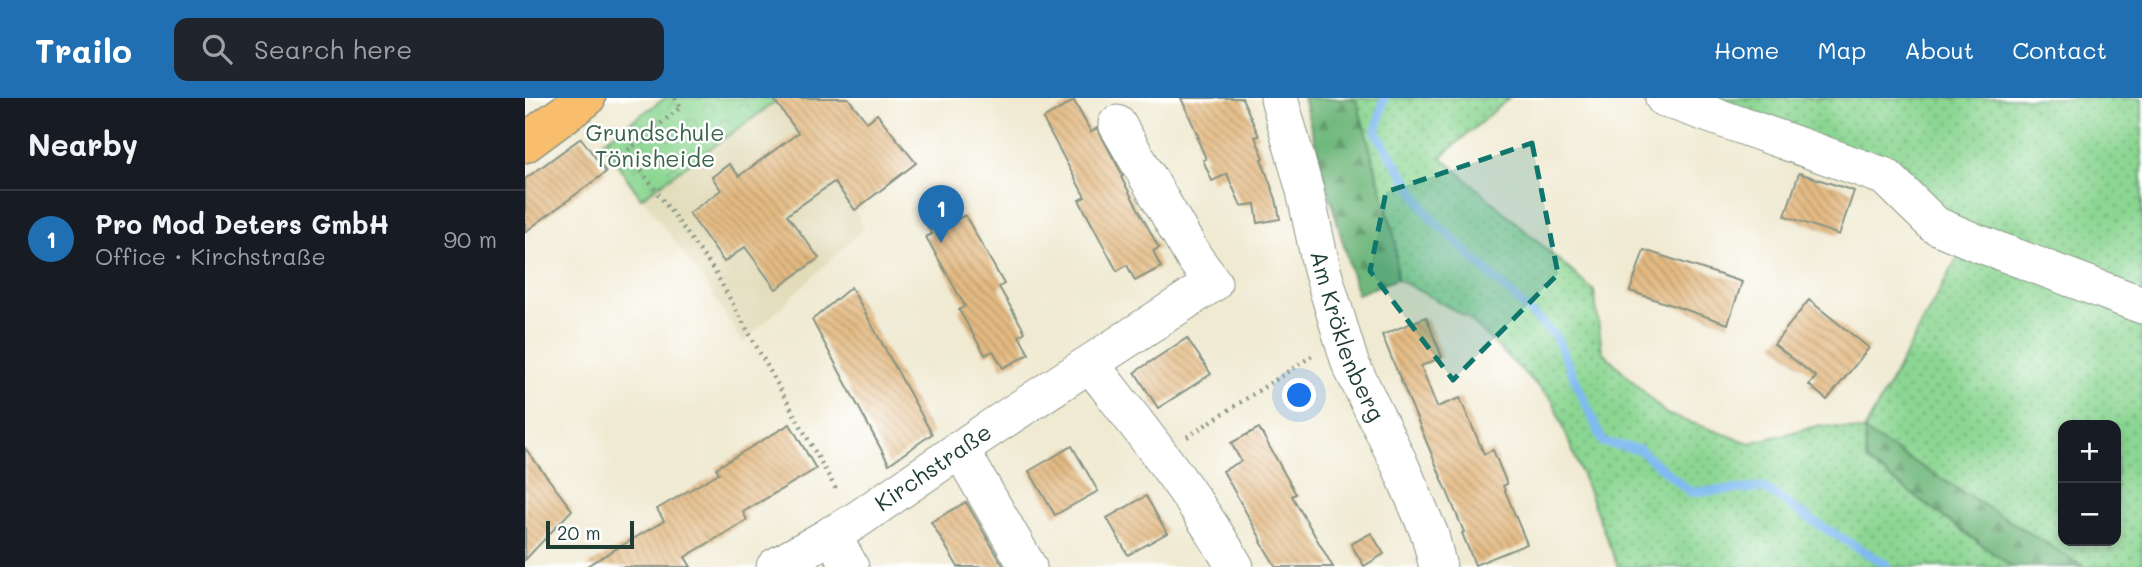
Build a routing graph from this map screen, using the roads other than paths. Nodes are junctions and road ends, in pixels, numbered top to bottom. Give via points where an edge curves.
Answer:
1 (586, 98) edge
2 (1279, 98) edge
3 (1664, 98) edge
4 (1118, 124) dead end
5 (525, 143) edge
6 (2142, 305) edge
7 (1091, 365) junction
8 (960, 449) junction
9 (843, 528) junction
10 (775, 567) edge
11 (850, 567) edge
12 (1028, 567) edge
13 (1235, 567) edge
14 (1438, 567) edge

1 - 5 main road
2 - 14 street, Am Kröklenberg via 1350,363 1400,465 1430,535
3 - 6 street via 1886,177 1935,225
4 - 7 street, Kirchstraße via 1213,284
7 - 8 street, Kirchstraße
7 - 13 street via 1160,454
8 - 9 street, Kirchstraße
8 - 12 street
9 - 10 street, Kirchstraße
9 - 11 street

